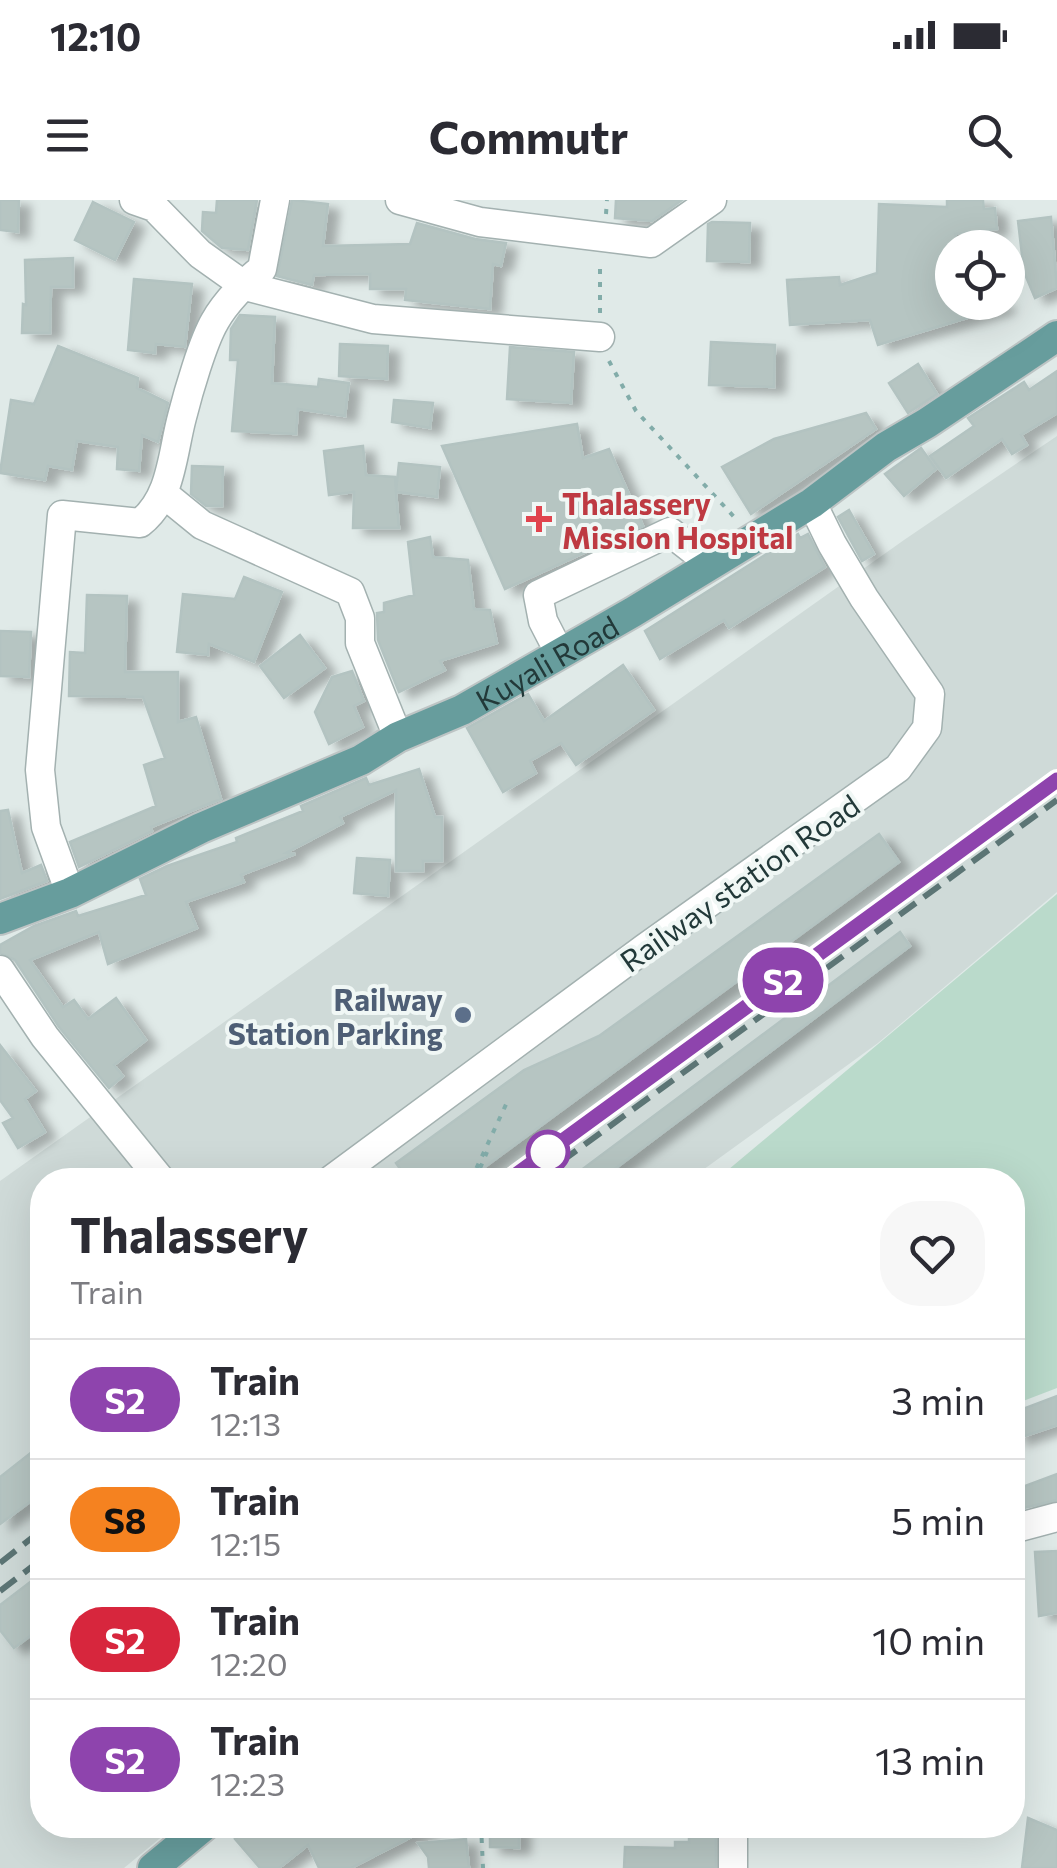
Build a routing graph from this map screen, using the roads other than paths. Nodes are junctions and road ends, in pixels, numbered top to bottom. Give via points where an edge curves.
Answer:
1 (134, 200) edge
2 (275, 200) edge
3 (400, 200) edge
4 (712, 200) edge
5 (245, 286) junction
6 (1057, 336) edge
7 (600, 337) road end
8 (164, 494) junction
9 (812, 503) junction
10 (712, 564) junction
11 (560, 654) junction
12 (398, 737) junction
13 (70, 893) junction
14 (0, 920) edge
15 (0, 970) edge
16 (151, 1168) edge
17 (347, 1168) edge
18 (1057, 1517) edge
19 (1025, 1526) edge
20 (190, 1838) edge
21 (733, 1838) edge
22 (153, 1868) edge
23 (733, 1868) edge

1 - 5 street via 154,207 200,254
2 - 5 street via 262,269
3 - 4 street via 480,222 651,243
5 - 7 street via 373,318
5 - 8 street via 214,321
6 - 9 main road, Kuyali Road via 886,446
8 - 12 street via 202,525 350,592 360,643
8 - 13 street via 140,523 62,514 40,770 46,827
9 - 10 main road, Kuyali Road
9 - 17 street, Railway station Road via 856,585 930,694 927,728 898,768
10 - 11 main road, Kuyali Road
10 - 11 street via 670,532 538,595
11 - 12 main road, Kuyali Road via 462,710
12 - 13 main road, Kuyali Road
13 - 14 main road, Kuyali Road
15 - 16 street via 45,1038
18 - 19 street
20 - 22 main road
21 - 23 street

